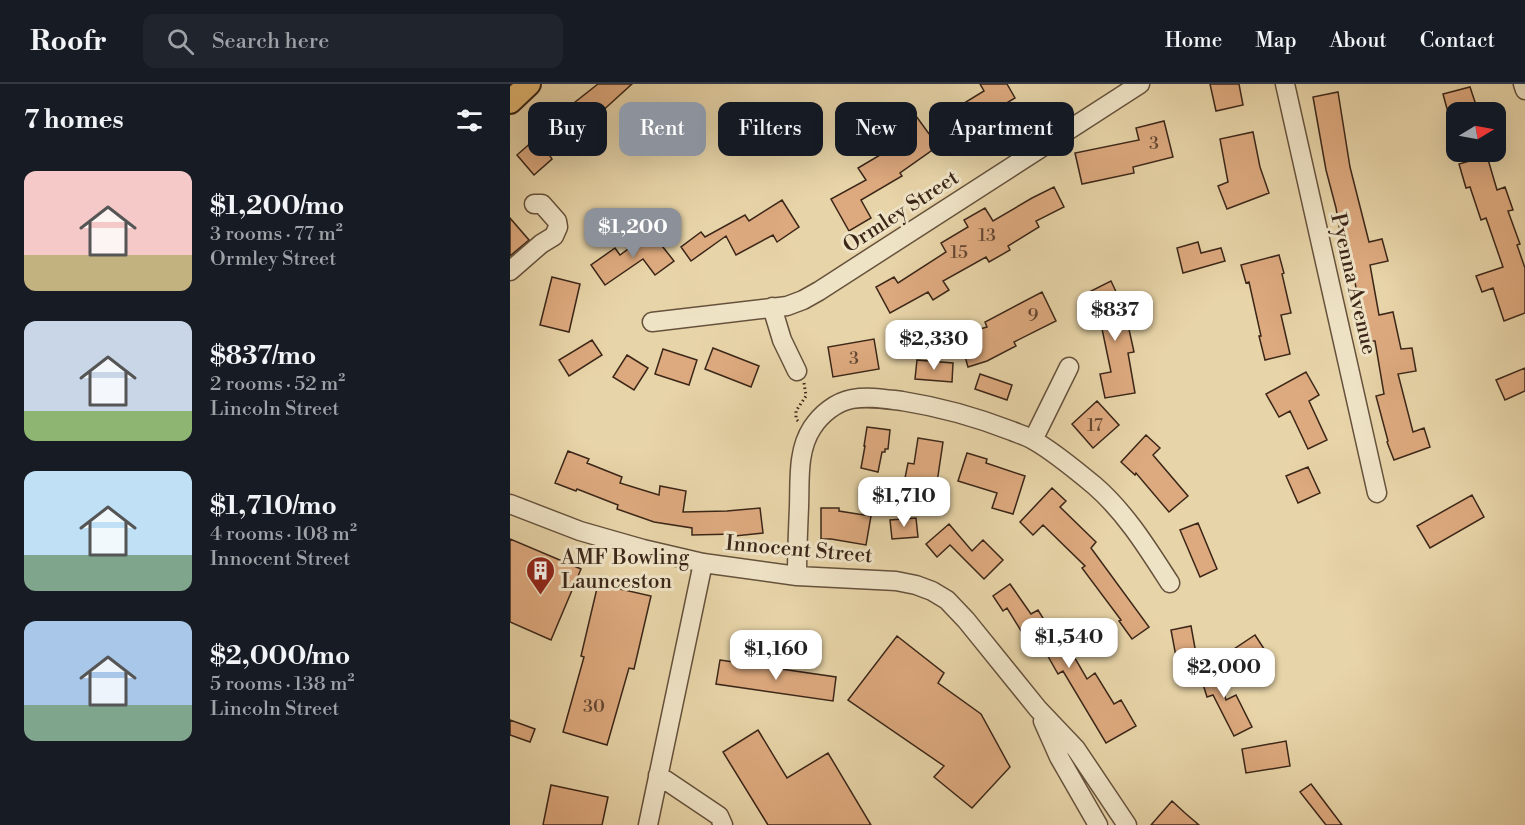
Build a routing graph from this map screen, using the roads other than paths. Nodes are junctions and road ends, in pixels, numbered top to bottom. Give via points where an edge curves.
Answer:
1 (529, 84) edge
2 (1140, 84) edge
3 (1285, 84) edge
4 (1523, 84) edge
5 (1122, 89) edge
6 (1525, 90) edge
7 (510, 102) edge
8 (534, 204) dead end
9 (510, 271) edge
10 (772, 307) junction
11 (652, 322) dead end
12 (1070, 368) dead end
13 (797, 371) road end
14 (1033, 440) junction
15 (1377, 493) dead end
16 (510, 504) edge
17 (703, 564) junction
18 (797, 576) junction
19 (1170, 583) dead end
20 (1038, 709) junction
21 (658, 775) junction
22 (648, 825) edge
23 (723, 825) edge
24 (1098, 825) edge
25 (1127, 825) edge

1 - 7 main road
2 - 5 street, Ormley Street
3 - 15 street, Pyenna Avenue
4 - 6 street
5 - 10 street, Ormley Street via 819,291 788,306
8 - 9 street via 542,204 556,221 555,236
10 - 11 street, Ormley Street
10 - 13 street
12 - 14 street
14 - 18 street via 947,410 882,398 836,405 823,415 803,445
14 - 19 street via 1096,487 1124,516
16 - 17 street, Innocent Street via 580,531
17 - 18 street, Innocent Street
17 - 21 street
18 - 20 street, Innocent Street via 896,581 932,591 966,620
20 - 24 street, Innocent Street via 1059,757
20 - 25 street, Innocent Street via 1076,749
21 - 22 street
21 - 23 street via 719,816

